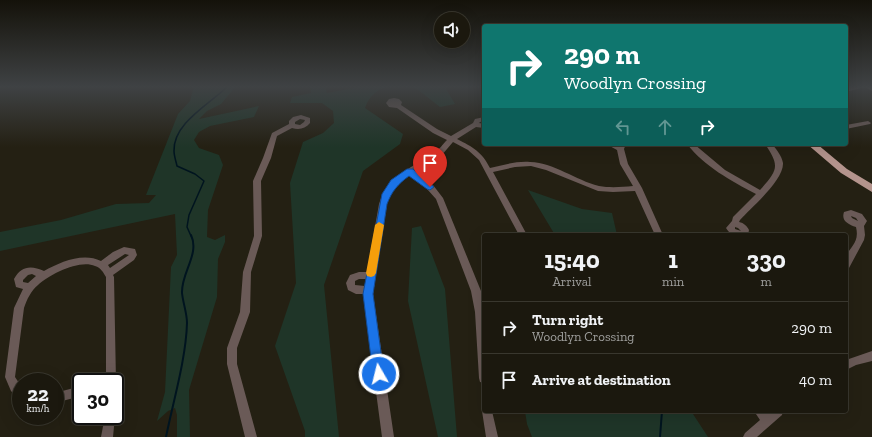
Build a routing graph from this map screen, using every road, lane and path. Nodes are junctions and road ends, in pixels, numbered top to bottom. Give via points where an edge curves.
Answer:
1 (398, 106) dead end
2 (482, 119) edge
3 (868, 123) dead end
4 (292, 125) dead end
5 (480, 125) edge
6 (848, 127) edge
7 (452, 139) junction
8 (621, 146) edge
9 (692, 146) edge
10 (770, 146) edge
11 (813, 146) edge
12 (488, 171) junction
13 (410, 172) junction
14 (638, 188) junction
15 (872, 189) edge
16 (760, 193) junction
17 (735, 224) dead end
18 (859, 224) dead end
19 (522, 233) edge
20 (658, 233) edge
21 (848, 262) edge
22 (102, 265) junction
23 (109, 273) junction
24 (44, 276) junction
25 (370, 276) junction
26 (30, 288) junction
27 (368, 290) junction
28 (482, 345) edge
29 (872, 356) edge
30 (848, 364) edge
31 (109, 373) edge
32 (12, 381) edge
33 (487, 413) edge
34 (760, 413) edge
35 (776, 413) edge
36 (768, 420) junction
37 (109, 425) edge
38 (107, 437) edge
39 (250, 437) edge
40 (388, 437) edge
41 (492, 437) edge
42 (749, 437) edge

1 - 7 street via 435,131
2 - 5 street via 477,120
3 - 6 street
4 - 39 street via 274,135 257,181 258,236 247,272 245,312 232,348 232,364
5 - 7 street
7 - 12 street via 476,152
7 - 13 street via 438,154
8 - 14 street via 624,164
9 - 16 street via 721,172
10 - 16 street via 780,165 772,182
11 - 15 main road
12 - 14 street via 530,164 548,168 598,188
12 - 19 street
13 - 25 street via 394,182 386,194
13 - 28 street via 430,187 439,198 476,292
14 - 20 street
16 - 17 street via 736,219
18 - 21 street via 862,230 860,241
22 - 23 street
22 - 23 street via 124,251 132,251 131,258
22 - 24 street via 88,261 70,263
23 - 31 street
24 - 26 street
24 - 26 street via 33,270 23,274 18,282
25 - 27 street
25 - 27 street via 357,276 350,282 351,287 356,290
26 - 32 street via 22,298 19,308 10,377
27 - 40 street
29 - 30 street
33 - 41 street
34 - 36 street
35 - 36 street
36 - 42 street
37 - 38 street

